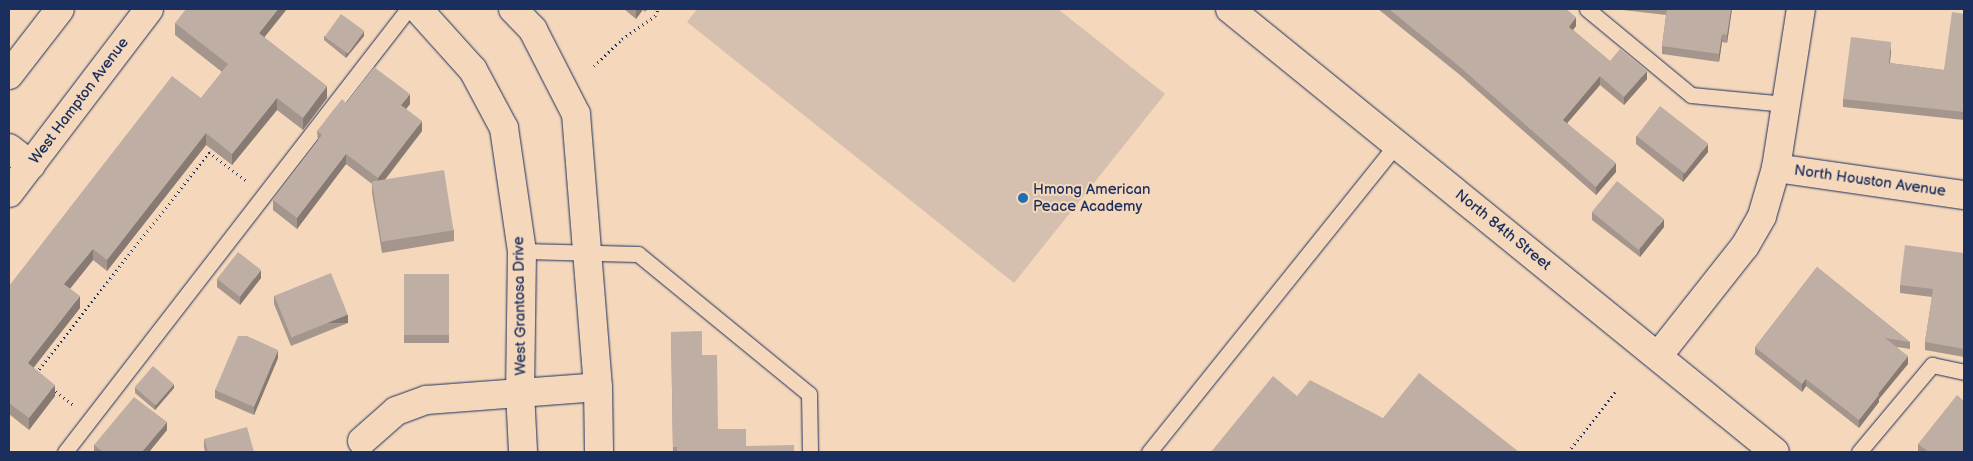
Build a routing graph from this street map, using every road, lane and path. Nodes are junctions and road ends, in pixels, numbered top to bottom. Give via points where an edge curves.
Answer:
1 (60, 9) edge
2 (408, 9) edge
3 (418, 9) edge
4 (513, 9) edge
5 (658, 9) edge
6 (1230, 9) edge
7 (1587, 9) edge
8 (1801, 9) edge
9 (147, 10) edge
10 (594, 66) dead end
11 (9, 75) edge
12 (1786, 104) junction
13 (1397, 144) junction
14 (9, 148) edge
15 (31, 165) junction
16 (1776, 168) junction
17 (9, 194) edge
18 (264, 194) junction
19 (1964, 195) edge
20 (522, 250) junction
21 (589, 251) junction
22 (1658, 356) junction
23 (1964, 372) edge
24 (42, 380) edge
25 (49, 385) edge
26 (598, 386) junction
27 (1616, 391) dead end
28 (520, 392) junction
29 (91, 418) junction
30 (362, 441) dead end
31 (65, 452) edge
32 (523, 452) edge
33 (599, 452) edge
34 (810, 452) edge
35 (1149, 452) edge
36 (1568, 452) edge
37 (1775, 452) edge
38 (1860, 452) edge

1 - 11 street
2 - 18 lane
3 - 20 street, West Grantosa Drive via 473,70 504,128
4 - 21 street via 533,30 576,114
5 - 10 path via 655,16 622,39
6 - 13 street, North 84th Street
7 - 12 lane via 1691,95
8 - 12 street
9 - 15 street, West Hampton Avenue
12 - 16 street
13 - 22 street, North 84th Street
13 - 35 lane
14 - 15 street
15 - 17 street, West Hampton Avenue
16 - 19 street, North Houston Avenue
16 - 22 street via 1762,216 1745,246
18 - 24 path via 209,152 35,374
18 - 29 lane
20 - 21 lane
20 - 28 street, West Grantosa Drive
21 - 26 street
21 - 34 lane via 638,254 810,394
22 - 37 street, North 84th Street
23 - 38 lane via 1932,365
25 - 29 path
26 - 28 street
26 - 33 street
27 - 36 path
28 - 30 street via 427,400 396,411
28 - 32 street, West Grantosa Drive
29 - 31 lane

